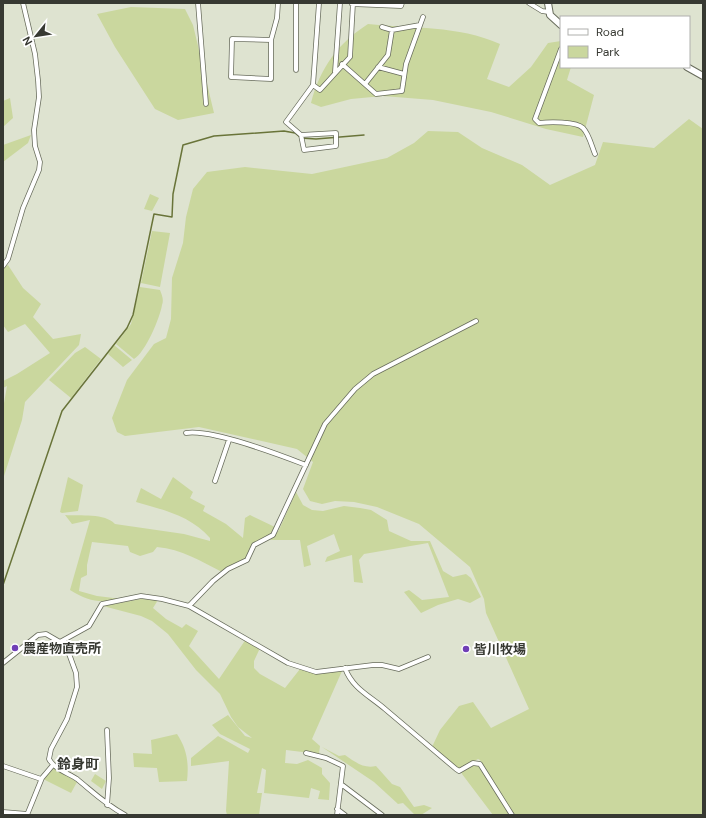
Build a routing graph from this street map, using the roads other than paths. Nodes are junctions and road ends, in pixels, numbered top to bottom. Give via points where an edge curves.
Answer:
1 (22, 3) edge
2 (198, 3) edge
3 (278, 3) edge
4 (296, 3) edge
5 (319, 3) edge
6 (340, 3) edge
7 (402, 3) edge
8 (529, 3) edge
9 (548, 3) edge
10 (352, 4) edge
11 (376, 4) edge
12 (549, 12) junction
13 (423, 17) dead end
14 (560, 24) edge
15 (420, 26) junction
16 (382, 27) dead end
17 (392, 30) junction
18 (271, 40) junction
19 (560, 52) edge
20 (342, 64) junction
21 (378, 67) junction
22 (689, 68) edge
23 (296, 70) dead end
24 (335, 72) junction
25 (404, 74) junction
26 (703, 76) edge
27 (365, 84) junction
28 (313, 85) junction
29 (206, 104) dead end
30 (301, 135) junction
31 (595, 154) dead end
32 (3, 266) edge
33 (476, 321) dead end
34 (186, 433) dead end
35 (230, 440) junction
36 (306, 465) junction
37 (215, 481) dead end
38 (188, 606) junction
39 (60, 642) junction
40 (428, 657) dead end
41 (3, 663) edge
42 (345, 668) junction
43 (107, 730) dead end
44 (306, 753) dead end
45 (53, 765) junction
46 (3, 766) edge
47 (42, 779) junction
48 (341, 784) junction
49 (106, 805) junction
50 (338, 809) junction
51 (3, 812) edge
52 (27, 815) edge
53 (125, 815) edge
54 (337, 815) edge
55 (346, 815) edge
56 (382, 815) edge
57 (512, 815) edge

1 - 32 street via 35,54 38,80 39,97 34,141 40,162 8,259
2 - 29 street
3 - 18 street
4 - 23 street
5 - 28 street
6 - 24 street
7 - 11 street via 401,6
8 - 12 street
9 - 12 street
10 - 11 street
10 - 20 street via 350,57
12 - 14 street
13 - 15 street
15 - 17 street
15 - 25 street
16 - 17 street
17 - 21 street via 388,54
18 - 18 street via 271,79 231,77 232,39
19 - 31 street via 534,119 539,123 581,126
20 - 24 street
20 - 27 street
21 - 25 street
21 - 27 street
22 - 26 street
24 - 28 street via 320,90
25 - 27 street via 402,91 376,94
28 - 30 street via 286,122
30 - 30 street via 336,133 336,146 304,150
33 - 36 street via 373,374 363,382 325,424
34 - 35 street via 196,431
35 - 36 street via 271,451
35 - 37 street
36 - 38 street via 274,535 254,545 247,560 228,569
38 - 39 street via 162,598 141,596 102,604 90,626
38 - 42 street via 288,663 316,672
39 - 41 street via 46,634 38,635
39 - 45 street via 68,651 76,673 77,687 67,718 49,753
40 - 42 street via 399,669 382,665
42 - 57 street via 359,689 456,769 459,771 473,763 480,764
43 - 49 street via 110,778
44 - 48 street via 343,766
45 - 47 street
45 - 49 street via 77,779
46 - 47 street
47 - 52 street
48 - 50 street
48 - 56 street
49 - 53 street
50 - 54 street
50 - 55 street
51 - 52 street

